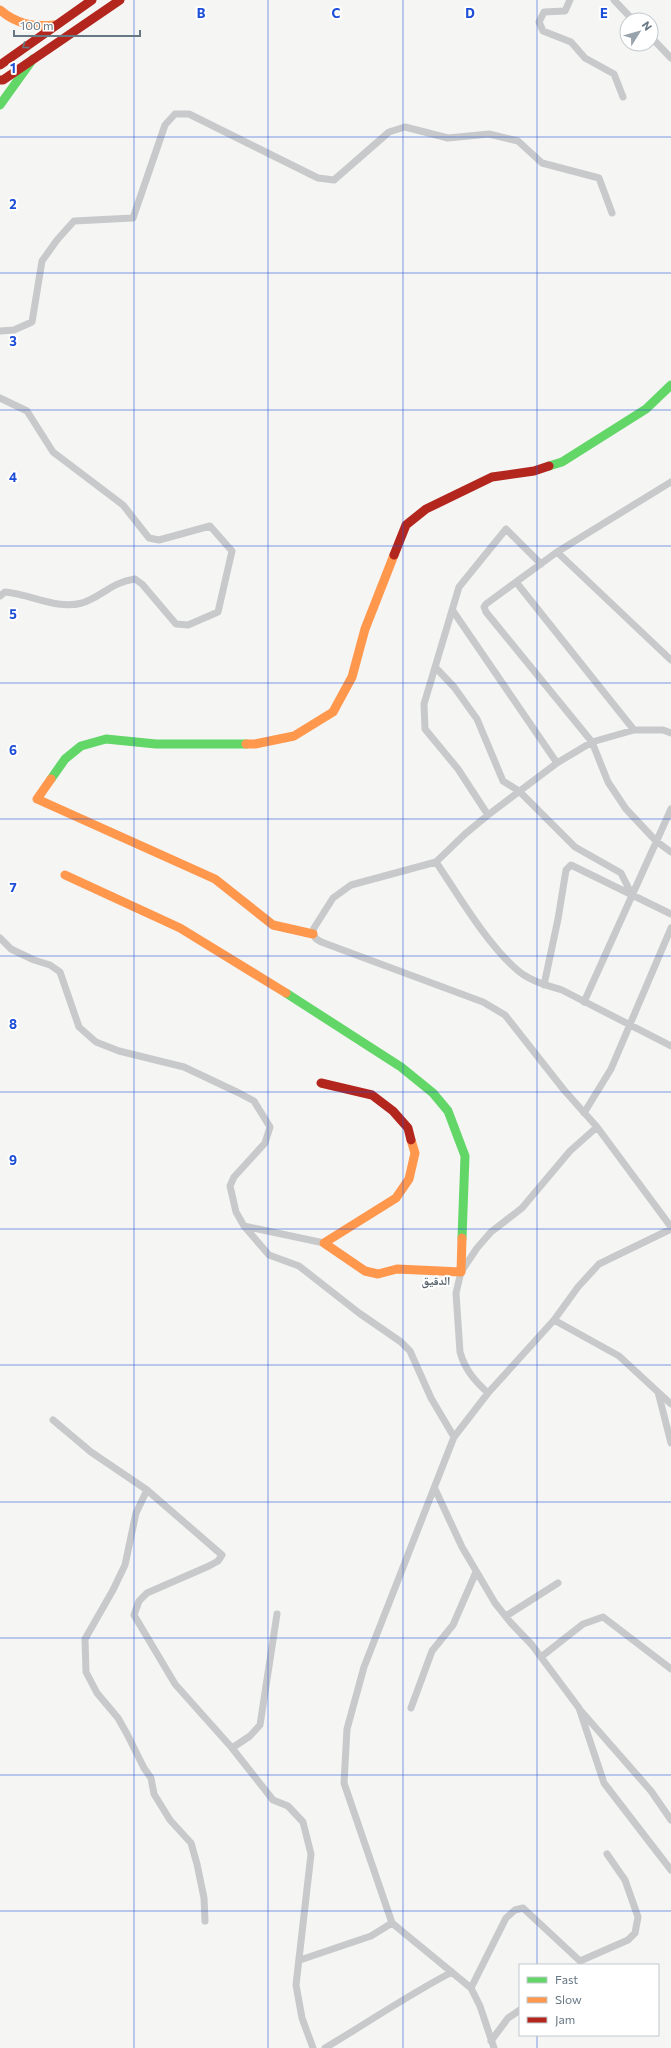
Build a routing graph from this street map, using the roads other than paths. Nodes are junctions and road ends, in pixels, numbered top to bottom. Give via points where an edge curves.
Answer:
1 (92, 0) edge
2 (120, 0) edge
3 (570, 0) edge
4 (614, 0) edge
5 (0, 10) edge
6 (625, 12) edge
7 (54, 25) junction
8 (659, 45) edge
9 (671, 58) edge
10 (33, 59) junction
11 (0, 65) edge
12 (0, 80) edge
13 (623, 97) dead end
14 (0, 105) edge
15 (612, 213) dead end
16 (0, 331) edge
17 (671, 385) edge
18 (0, 398) edge
19 (671, 482) edge
20 (557, 552) junction
21 (541, 564) junction
22 (516, 582) junction
23 (0, 596) edge
24 (453, 611) junction
25 (671, 660) edge
26 (436, 668) junction
27 (634, 730) junction
28 (671, 733) edge
29 (592, 742) junction
30 (557, 764) junction
31 (519, 791) junction
32 (671, 809) edge
33 (488, 815) junction
34 (656, 841) junction
35 (671, 852) edge
36 (436, 862) junction
37 (65, 875) dead end
38 (633, 897) junction
39 (671, 914) edge
40 (671, 928) edge
41 (313, 934) junction
42 (0, 938) edge
43 (544, 985) junction
44 (584, 1002) junction
45 (630, 1026) junction
46 (671, 1046) edge
47 (321, 1083) dead end
48 (584, 1113) junction
49 (597, 1127) junction
50 (244, 1226) junction
51 (671, 1228) edge
52 (324, 1243) junction
53 (461, 1272) junction
54 (554, 1320) junction
55 (658, 1392) junction
56 (488, 1393) junction
57 (671, 1404) edge
58 (53, 1420) dead end
59 (454, 1437) junction
60 (671, 1443) edge
61 (435, 1489) junction
62 (147, 1490) junction
63 (476, 1572) junction
64 (558, 1583) dead end
65 (277, 1614) dead end
66 (506, 1616) junction
67 (541, 1657) junction
68 (671, 1668) edge
69 (410, 1708) dead end
70 (579, 1708) junction
71 (232, 1748) junction
72 (671, 1820) edge
73 (607, 1854) dead end
74 (671, 1870) edge
75 (205, 1921) dead end
76 (392, 1922) junction
77 (300, 1960) junction
78 (579, 1963) edge
79 (452, 1972) junction
80 (470, 1988) junction
81 (519, 2011) edge
82 (492, 2045) edge
83 (313, 2048) edge
84 (325, 2048) edge

1 - 7 street
2 - 10 street
3 - 13 street via 565,11 544,12 539,22 543,31 571,42 585,58 614,74
4 - 6 street
5 - 7 street via 7,17 22,24 38,27
7 -> 11 street
8 - 9 street
10 - 12 street
10 - 14 street
15 - 16 street via 599,178 542,162 518,141 489,134 448,138 405,126 389,132 334,180 318,178 189,114 176,114 165,125 133,218 74,220 42,261 32,322 14,330
17 - 41 street via 646,409 562,462 534,472 492,476 426,509 406,525 365,629 352,678 333,712 294,736 254,744 156,744 106,739 81,746 65,759 37,799 215,879 273,925
18 - 23 street via 27,411 53,452 123,505 149,538 160,540 210,526 232,551 218,612 188,625 176,624 135,579 122,580 76,604 62,605 20,593 5,592
19 - 20 street
20 - 21 street
20 - 25 street
21 - 22 street
21 - 24 street via 506,529 460,587
22 - 27 street
22 - 29 street via 486,604 486,612
24 - 26 street
24 - 30 street
26 - 31 street via 454,687 477,719 503,781
26 - 33 street via 424,704 425,729 458,769
27 - 28 street via 663,730
27 - 29 street
29 - 30 street
29 - 34 street via 608,782 630,814
30 - 31 street
31 - 33 street
31 - 38 street via 575,847 621,873
32 - 34 street
33 - 36 street
34 - 35 street
34 - 38 street
36 - 41 street via 351,885 333,898 314,928
36 - 43 street via 473,916 515,969
37 - 53 street via 180,928 358,1038 433,1093 448,1111 465,1156
38 - 39 street
38 - 43 street via 571,865 566,870
38 - 44 street
40 - 45 street
41 - 48 street via 316,940 324,944 496,1008 505,1015
42 - 50 street via 11,949 50,965 60,972 79,1026 96,1042 119,1051 184,1067 254,1101 270,1127 265,1143 234,1177 230,1186 236,1212
43 - 44 street via 562,990
44 - 45 street
45 - 46 street
45 - 48 street via 611,1069
47 - 52 street via 372,1095 393,1111 408,1128 415,1153 409,1180 396,1198
48 - 49 street
49 - 51 street
49 - 53 street via 570,1151 522,1208 491,1232
50 - 52 street
50 - 59 street via 269,1255 299,1266 410,1351 431,1398
51 - 54 street via 599,1264
52 - 53 street via 365,1271 378,1274 397,1269
53 - 56 street via 456,1293 460,1352 473,1379
54 - 55 street via 619,1356
54 - 56 street
55 - 57 street
55 - 60 street
56 - 59 street
58 - 62 street via 91,1452
59 - 61 street
61 - 63 street
61 - 76 street via 364,1667 347,1729 344,1783
62 - 71 street via 222,1554 218,1561 210,1566 147,1593 139,1600 134,1615 175,1684
62 - 75 street via 136,1513 124,1565 85,1640 86,1672 97,1693 118,1718 127,1734 151,1778 154,1794 170,1820 191,1843 204,1898
63 - 66 street
63 - 69 street via 453,1625 432,1651
64 - 66 street
65 - 71 street via 260,1724 250,1736
66 - 67 street
67 - 68 street via 582,1624 603,1617
67 - 70 street
70 - 72 street via 651,1791
70 - 74 street via 604,1783
71 - 77 street via 273,1800 288,1806 303,1822 311,1854
73 - 78 street via 625,1880 638,1917 635,1933 628,1940
76 - 77 street via 371,1936
76 - 79 street
77 - 83 street via 296,1985 302,2018
78 - 80 street via 523,1908 515,1910 506,1918
79 - 80 street
79 - 84 street
80 - 82 street via 480,2006
81 - 82 street via 508,2018

